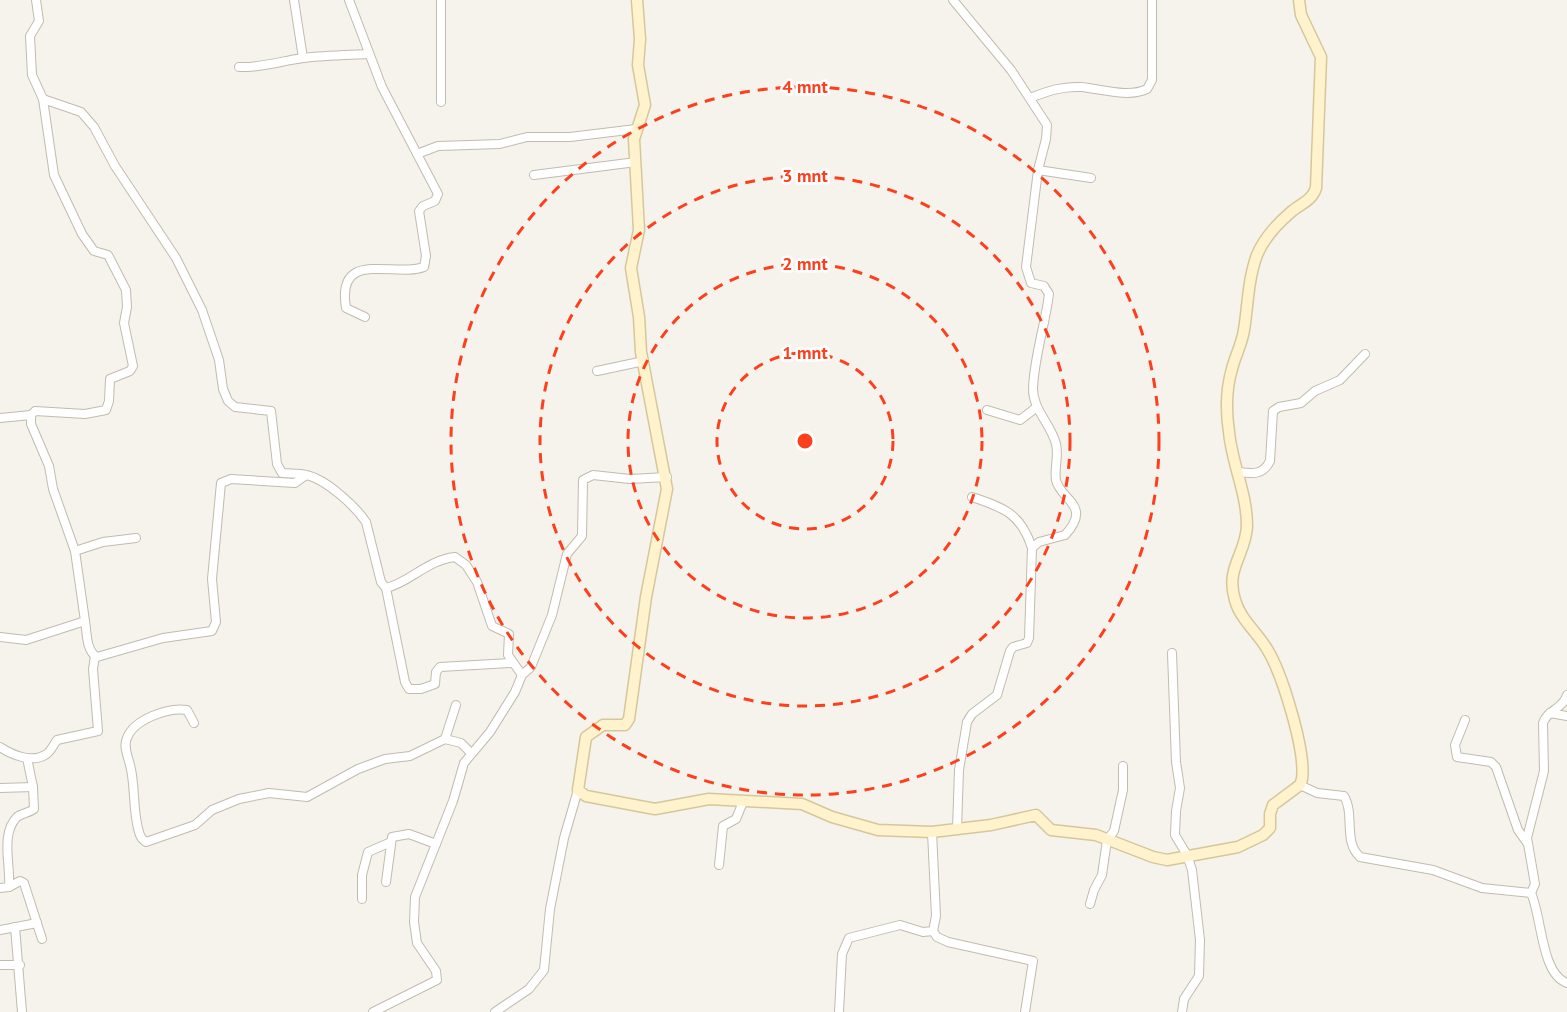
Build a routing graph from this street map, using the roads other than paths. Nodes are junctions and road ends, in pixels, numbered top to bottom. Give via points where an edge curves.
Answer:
1 (36, 0) edge
2 (294, 0) edge
3 (349, 0) edge
4 (441, 0) edge
5 (637, 0) edge
6 (953, 0) edge
7 (1152, 0) edge
8 (1299, 0) edge
9 (368, 54) junction
10 (303, 58) junction
11 (239, 67) dead end
12 (1030, 98) junction
13 (43, 99) junction
14 (441, 102) dead end
15 (636, 129) junction
16 (417, 154) junction
17 (636, 162) junction
18 (1038, 170) junction
19 (534, 175) dead end
20 (1091, 178) dead end
21 (365, 317) dead end
22 (1365, 354) dead end
23 (644, 362) junction
24 (597, 371) dead end
25 (1037, 407) junction
26 (987, 410) dead end
27 (31, 415) junction
28 (0, 418) edge
29 (1239, 472) junction
30 (306, 474) junction
31 (667, 477) junction
32 (972, 497) dead end
33 (136, 538) dead end
34 (1032, 548) junction
35 (75, 551) junction
36 (386, 588) junction
37 (85, 621) junction
38 (0, 637) edge
39 (1172, 652) dead end
40 (95, 656) junction
41 (511, 663) junction
42 (522, 675) junction
43 (1567, 695) edge
44 (456, 705) dead end
45 (1550, 712) junction
46 (1567, 716) edge
47 (1465, 720) dead end
48 (194, 723) dead end
49 (445, 739) junction
50 (0, 747) edge
51 (471, 753) junction
52 (27, 758) junction
53 (1123, 766) dead end
54 (1300, 785) junction
55 (33, 787) junction
56 (0, 788) edge
57 (578, 790) junction
58 (743, 802) junction
59 (957, 829) junction
60 (932, 832) junction
61 (1107, 840) junction
62 (391, 842) junction
63 (436, 844) junction
64 (1528, 844) junction
65 (1187, 855) junction
66 (719, 865) dead end
67 (386, 882) dead end
68 (5, 887) edge
69 (1532, 893) junction
70 (362, 899) dead end
71 (1090, 904) dead end
72 (37, 923) junction
73 (15, 927) junction
74 (0, 930) edge
75 (933, 931) junction
76 (42, 939) dead end
77 (20, 965) junction
78 (0, 966) edge
79 (1567, 983) edge
80 (22, 1012) edge
81 (373, 1012) edge
82 (495, 1012) edge
83 (839, 1012) edge
84 (1024, 1012) edge
85 (1182, 1012) edge

1 - 13 street via 39,21 30,36 32,75
2 - 10 street
3 - 9 street
4 - 14 street
5 - 15 street via 638,65 645,105
6 - 12 street
7 - 12 street via 1152,80 1148,89 1135,92 1066,88
8 - 29 street via 1301,15 1321,57 1316,188 1312,197 1282,220 1263,242 1251,272 1242,341 1232,368 1228,397 1230,440
9 - 10 street
9 - 16 street
10 - 11 street via 262,67
12 - 18 street via 1040,110 1048,131
13 - 27 street via 50,131 49,154 58,185 82,234 94,251 108,255 126,290 124,323 133,363 130,371 109,381 106,410 85,414 35,411
13 - 30 street via 81,112 94,127 176,258 197,300 219,360 228,401 235,407 271,411 280,470
15 - 16 street via 570,137 527,137 500,144 438,146
15 - 17 street
16 - 21 street via 438,194 435,201 419,211 426,266 368,269 354,274 347,282 346,308
17 - 19 street
17 - 23 street via 639,230 631,268
18 - 20 street
18 - 25 street via 1026,272 1031,284 1044,286 1049,294 1033,390
22 - 29 street via 1340,380 1300,403 1273,411 1270,461 1255,474
23 - 24 street
23 - 31 street
25 - 26 street via 1020,420
25 - 34 street via 1055,441 1058,487 1074,502 1075,509 1065,534
27 - 28 street
27 - 35 street
29 - 54 street via 1245,496 1246,533 1233,568 1233,590 1238,609 1274,663 1296,730 1303,772
30 - 36 street via 342,496 366,522 381,582
30 - 40 street via 295,483 231,479 221,483 212,579 216,622 212,631 163,638
31 - 42 street via 592,475 583,480 582,536 567,554 552,615 531,667
31 - 57 street via 629,719 625,725 603,725 586,737
32 - 34 street via 997,505 1022,523
33 - 35 street
34 - 59 street via 1029,638 1010,651 997,695 967,722 959,770
35 - 37 street
36 - 41 street via 442,561 455,557 460,560 477,582 490,622 509,634
36 - 41 street via 409,688 421,690 435,684 440,668
37 - 38 street via 26,640
37 - 40 street via 89,646
39 - 65 street via 1180,788 1175,835
40 - 52 street via 98,730 61,739 45,756
41 - 42 street
42 - 51 street via 490,732
43 - 45 street
44 - 49 street
45 - 46 street
45 - 64 street via 1543,723 1544,771
47 - 64 street via 1455,745 1457,757 1491,762 1496,767 1518,830
48 - 49 street via 187,710 178,709 148,718 128,735 126,746 138,826 146,842 195,825 212,810 248,796 269,793 307,797 358,769 384,759 410,756
49 - 51 street via 461,743
50 - 52 street
51 - 63 street
52 - 55 street
53 - 61 street via 1123,790 1113,833
54 - 65 street via 1273,805 1270,828 1263,835 1228,850
54 - 69 street via 1317,793 1344,796 1353,848 1360,857 1433,870 1482,888
55 - 56 street
55 - 68 street via 34,809 17,817 7,843
57 - 58 street via 586,796 655,809 709,799
57 - 82 street via 549,909 544,970 529,989
58 - 60 street via 802,804 867,828
58 - 66 street via 736,819 723,826
59 - 60 street
59 - 61 street via 1036,815 1051,830 1084,832
60 - 75 street via 936,916
61 - 65 street via 1160,860
61 - 71 street via 1102,875
62 - 63 street via 395,835 403,833
62 - 67 street
62 - 70 street via 368,852 362,875
63 - 81 street via 416,897 414,922 418,947 436,971 436,981
64 - 69 street via 1535,884
65 - 85 street via 1198,915 1200,964
68 - 72 street via 24,884
69 - 79 street via 1551,970
72 - 73 street
72 - 76 street
73 - 74 street
73 - 77 street
75 - 83 street via 900,925 849,938 842,954
75 - 84 street via 948,942 1033,961
77 - 78 street
77 - 80 street

